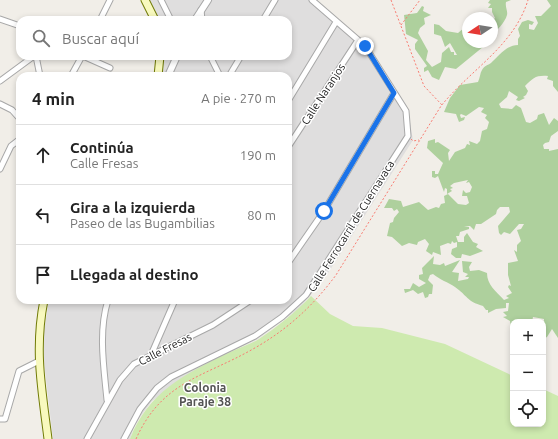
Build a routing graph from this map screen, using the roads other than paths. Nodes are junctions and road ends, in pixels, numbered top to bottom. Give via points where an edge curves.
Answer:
1 (110, 0) edge
2 (145, 0) edge
3 (161, 0) edge
4 (208, 0) edge
5 (275, 0) edge
6 (312, 0) edge
7 (201, 10) junction
8 (102, 16) edge
9 (153, 16) edge
10 (169, 16) edge
11 (198, 16) edge
12 (202, 16) edge
13 (265, 16) edge
14 (0, 19) edge
15 (6, 21) junction
16 (336, 22) junction
17 (16, 25) edge
18 (0, 26) edge
19 (358, 40) junction
20 (29, 60) edge
21 (36, 60) edge
22 (80, 60) edge
23 (91, 60) edge
24 (160, 60) edge
25 (175, 60) edge
26 (212, 60) edge
27 (238, 60) edge
28 (110, 68) dead end
29 (39, 72) edge
30 (73, 72) edge
31 (158, 72) edge
32 (170, 72) edge
33 (218, 72) edge
34 (231, 72) edge
35 (0, 81) edge
36 (394, 93) junction
37 (292, 94) edge
38 (0, 104) edge
39 (16, 114) edge
40 (292, 141) edge
41 (16, 142) edge
42 (0, 169) edge
43 (292, 257) edge
44 (43, 304) edge
45 (107, 304) edge
46 (173, 304) edge
47 (245, 304) edge
48 (151, 356) junction
49 (39, 361) junction
50 (107, 401) junction
51 (0, 419) edge
52 (48, 439) edge
53 (87, 439) edge
54 (124, 439) edge

1 - 8 street
2 - 9 main road
3 - 10 street
4 - 7 street
5 - 13 street
6 - 16 street
7 - 11 street
7 - 12 street
14 - 15 street
15 - 17 street
15 - 18 street
16 - 19 street
16 - 37 street
19 - 36 street via 365,46
19 - 40 street, Calle Naranjos
20 - 35 street
21 - 29 street
22 - 30 street
23 - 28 street
24 - 31 main road
25 - 32 street
26 - 33 street
27 - 34 street
36 - 43 street via 324,211
36 - 54 street, Calle Ferrocarril de Cuernavaca via 406,111 408,136 306,295 282,317 255,336 171,377 157,388 140,409
38 - 39 street
41 - 42 street via 11,146
44 - 49 main road via 38,338
45 - 50 street via 103,353
46 - 48 street
47 - 48 street, Calle Fresas via 213,325
48 - 50 street, Calle Fresas via 134,364
49 - 51 street via 18,372 5,419
49 - 52 main road
50 - 53 street, Calle Fresas

